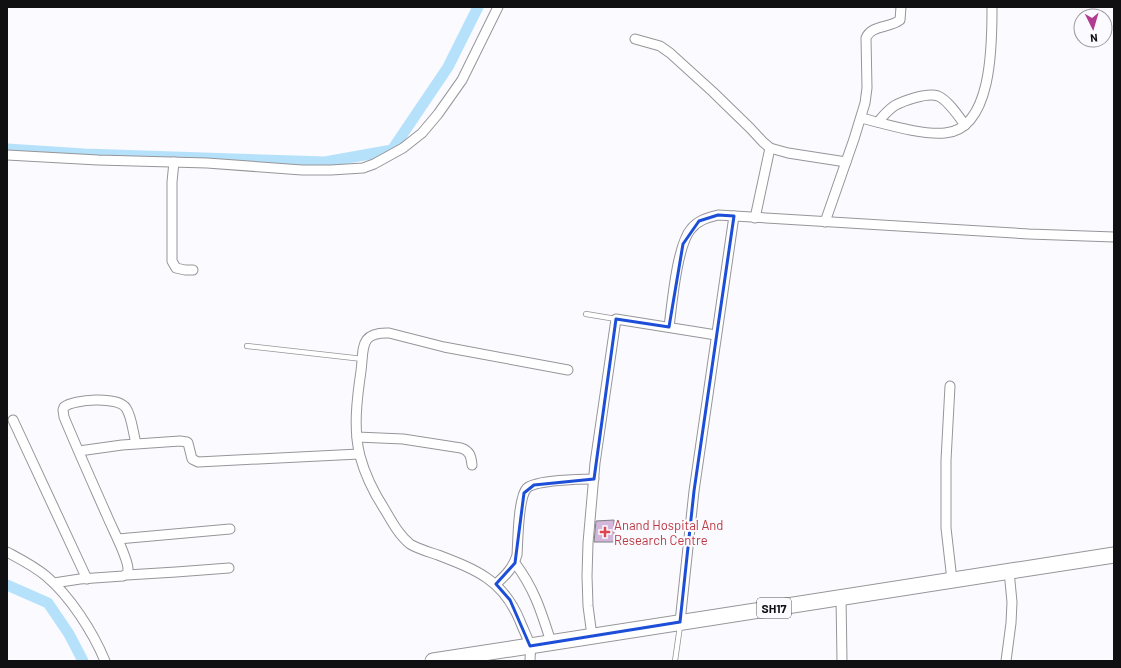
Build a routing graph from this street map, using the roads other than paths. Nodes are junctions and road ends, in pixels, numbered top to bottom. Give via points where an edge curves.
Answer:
1 (498, 7) edge
2 (901, 7) edge
3 (992, 7) edge
4 (635, 39) dead end
5 (861, 118) junction
6 (878, 122) junction
7 (965, 125) junction
8 (770, 148) junction
9 (7, 155) edge
10 (174, 162) junction
11 (846, 162) junction
12 (734, 216) junction
13 (755, 218) junction
14 (825, 222) junction
15 (1114, 237) edge
16 (193, 270) dead end
17 (586, 314) dead end
18 (616, 319) junction
19 (669, 327) junction
20 (716, 335) junction
21 (247, 346) dead end
22 (363, 359) junction
23 (568, 370) dead end
24 (950, 386) dead end
25 (13, 420) dead end
26 (357, 437) junction
27 (136, 443) junction
28 (79, 452) junction
29 (359, 454) junction
30 (472, 465) dead end
31 (594, 479) junction
32 (230, 529) dead end
33 (118, 539) junction
34 (7, 552) edge
35 (1114, 554) edge
36 (515, 563) junction
37 (229, 568) dead end
38 (1009, 571) junction
39 (127, 574) junction
40 (87, 579) junction
41 (952, 580) junction
42 (54, 583) junction
43 (496, 584) junction
44 (841, 597) junction
45 (680, 622) junction
46 (592, 636) junction
47 (551, 642) junction
48 (530, 646) junction
49 (104, 661) edge
50 (433, 661) edge
51 (530, 661) edge
52 (675, 661) edge
53 (842, 661) edge
54 (1006, 661) edge

1 - 10 street via 462,80 438,114 422,133 403,148 374,164 363,168 302,170
2 - 5 street via 900,20 872,30 866,38 867,88
3 - 7 street via 988,74 977,108
4 - 8 street via 660,46 670,53
5 - 6 street
5 - 11 street
6 - 7 street via 919,131 945,133
6 - 7 street via 886,112 902,102 931,95 944,100
8 - 11 street
8 - 13 street
9 - 10 street
10 - 16 street via 172,261 176,268
11 - 14 street
12 - 13 street
12 - 19 street via 718,216 699,221 686,236
12 - 20 street
13 - 14 street
14 - 15 street
17 - 18 lane
18 - 19 street
18 - 31 street
19 - 20 street
20 - 45 street via 694,491
21 - 22 lane
22 - 23 street via 367,338 372,334 389,333
22 - 26 street
24 - 41 street via 946,521
25 - 40 street
26 - 29 street
26 - 30 street via 404,439 466,449
27 - 28 street
27 - 28 street via 129,415 121,403 102,400 72,402 63,410
27 - 29 street via 186,442 192,459 198,462
28 - 33 street
29 - 43 street via 374,493 401,535 411,544 472,569
31 - 36 street via 543,483 528,488 522,500
31 - 46 street via 587,576
32 - 33 street
33 - 39 street via 128,567
34 - 42 street via 33,566
35 - 38 main road, SH17
36 - 43 street
36 - 47 street via 533,590
37 - 39 street
38 - 41 main road, SH17
38 - 54 street via 1012,602
39 - 40 street
40 - 42 street
41 - 44 main road, SH17
42 - 49 street via 70,601 91,634
43 - 48 street via 510,600
44 - 45 main road, SH17
44 - 53 street
45 - 46 main road, SH17
45 - 52 lane
46 - 47 main road, SH17
47 - 48 main road, SH17
48 - 50 main road, SH17
48 - 51 street

